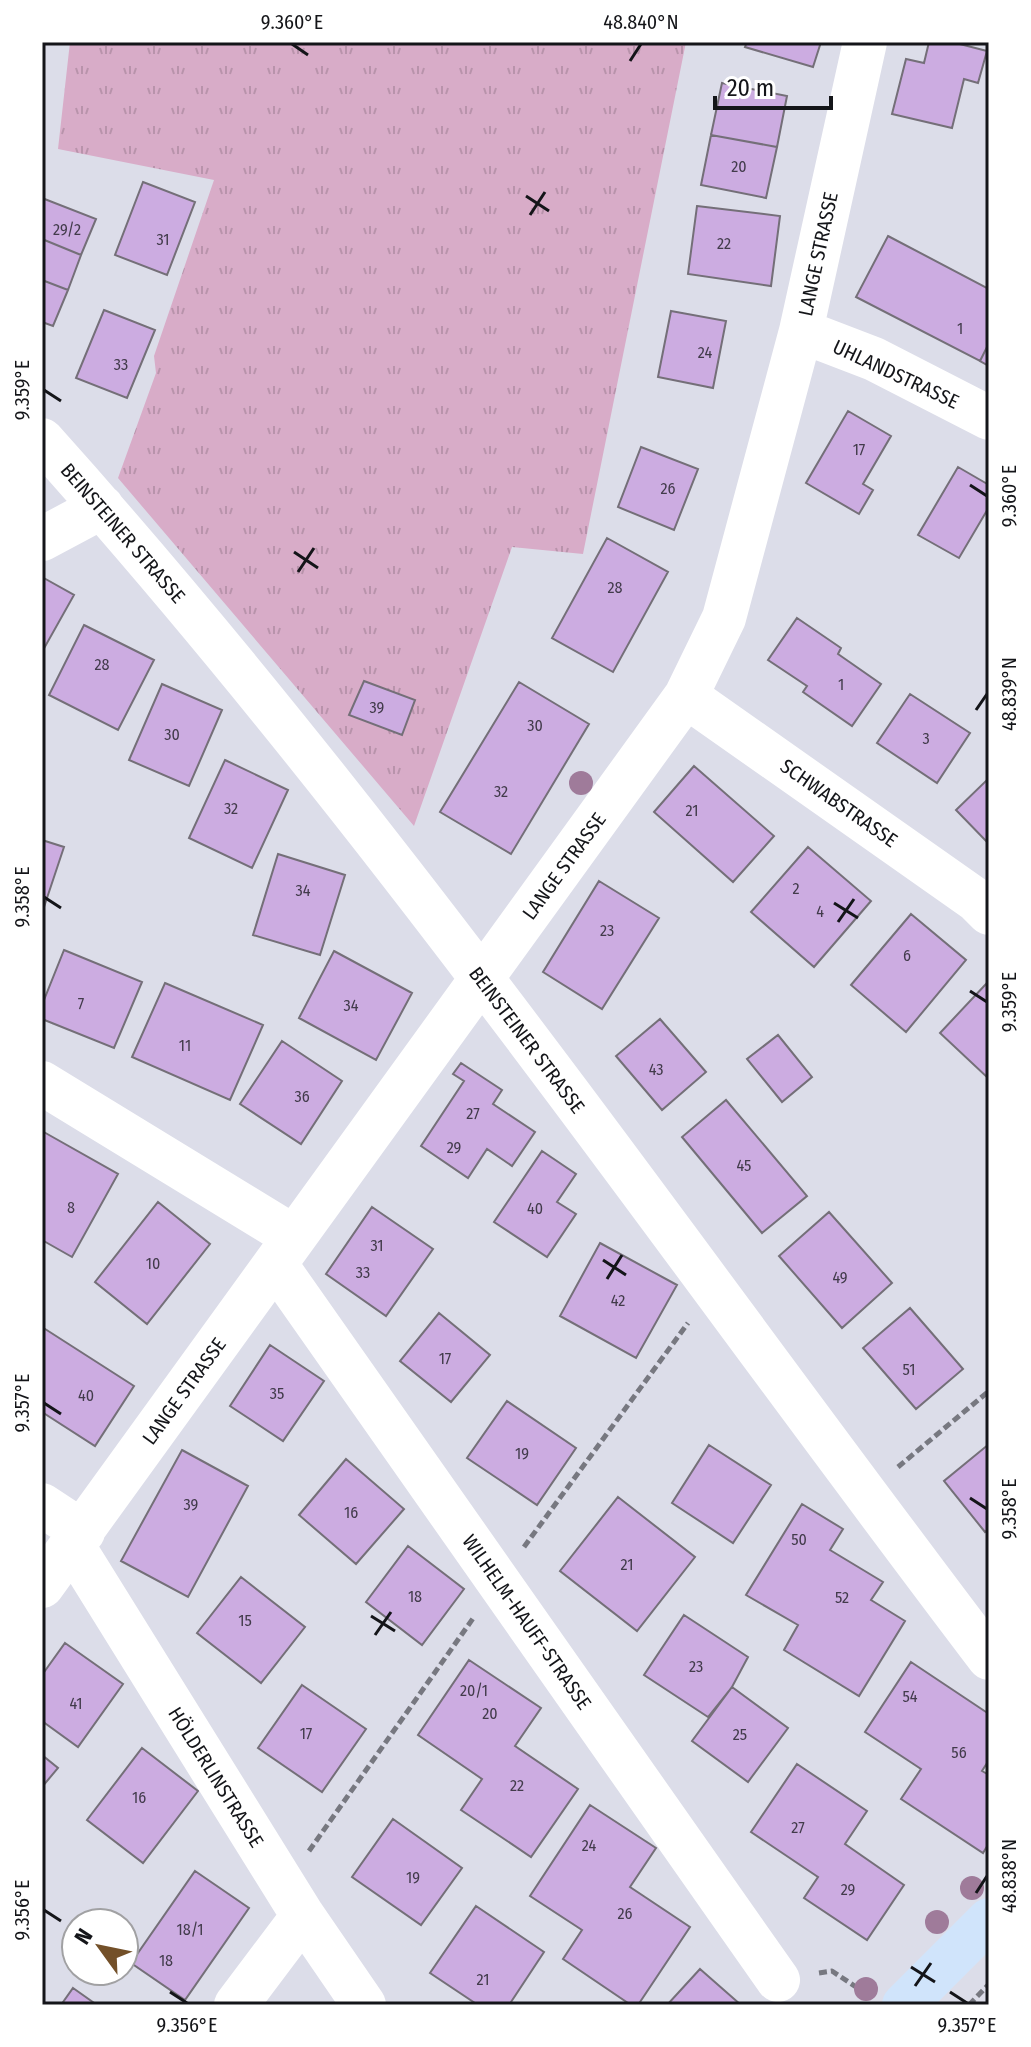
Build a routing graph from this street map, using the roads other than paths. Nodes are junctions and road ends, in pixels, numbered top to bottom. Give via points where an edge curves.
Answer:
1 (865, 42) edge
2 (801, 331) junction
3 (989, 418) edge
4 (42, 440) edge
5 (102, 507) junction
6 (42, 539) edge
7 (686, 696) junction
8 (989, 913) edge
9 (482, 979) junction
10 (42, 1083) edge
11 (285, 1251) junction
12 (42, 1505) edge
13 (78, 1539) junction
14 (42, 1586) edge
15 (989, 1658) edge
16 (294, 1901) junction
17 (989, 1920) edge
18 (778, 1980) dead end
19 (236, 2005) edge
20 (364, 2005) edge
21 (904, 2005) edge

1 - 2 street, LANGE STRASSE
2 - 3 street, UHLANDSTRASSE via 874,359
2 - 7 street, LANGE STRASSE via 724,618
4 - 5 street, BEINSTEINER STRASSE
5 - 6 street
5 - 9 street, BEINSTEINER STRASSE via 286,726
7 - 8 street, SCHWABSTRASSE
7 - 9 street, LANGE STRASSE
9 - 11 street, LANGE STRASSE
9 - 15 street, BEINSTEINER STRASSE
10 - 11 street, WILHELM-HAUFF-STRASSE
11 - 13 street, LANGE STRASSE
11 - 18 street, WILHELM-HAUFF-STRASSE via 499,1582
12 - 13 street, HÖLDERLINSTRASSE
13 - 14 street, LANGE STRASSE
13 - 16 street, HÖLDERLINSTRASSE
16 - 19 street
16 - 20 street, HÖLDERLINSTRASSE
17 - 21 street

